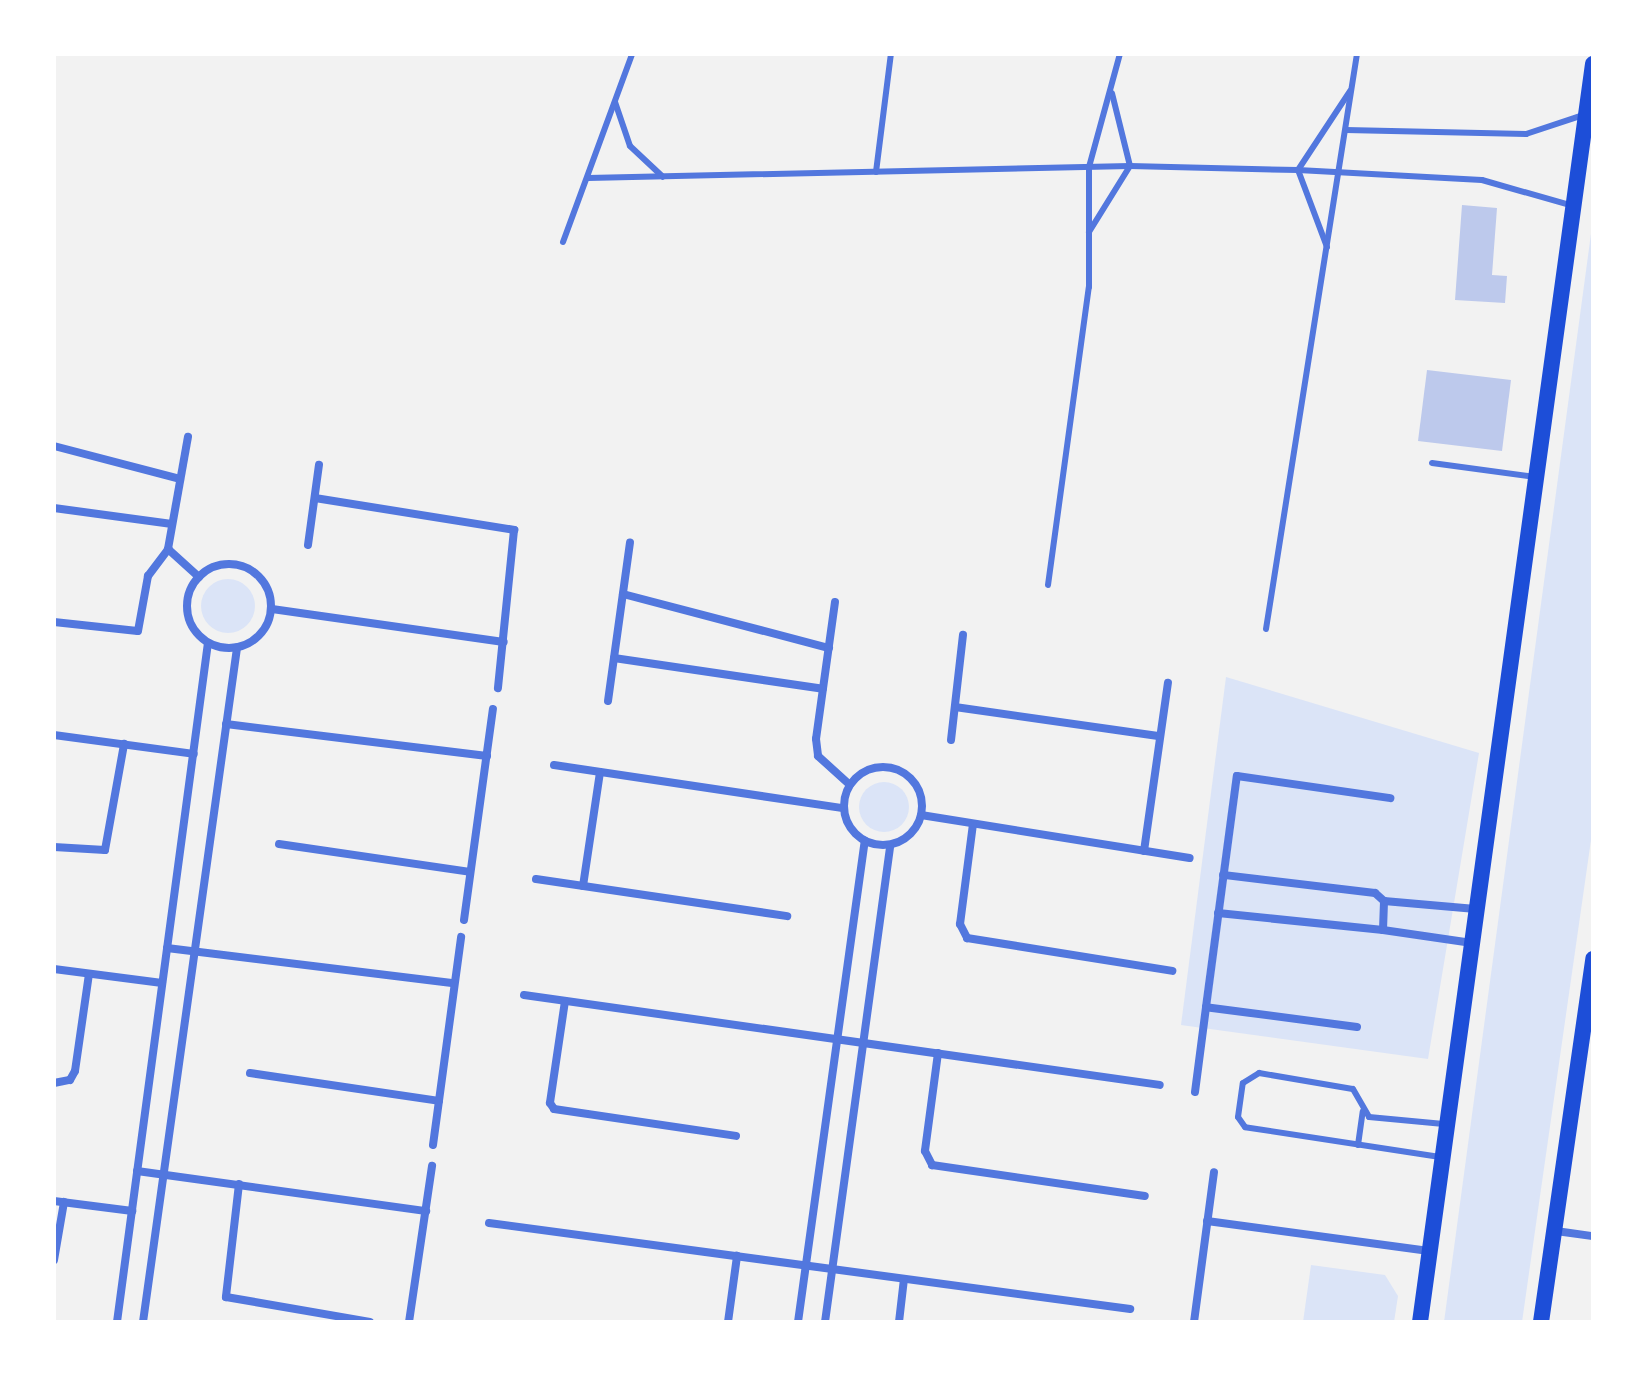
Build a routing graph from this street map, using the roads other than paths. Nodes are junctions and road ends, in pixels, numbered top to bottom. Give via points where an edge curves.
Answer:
1 (632, 54) edge
2 (891, 54) edge
3 (1120, 54) edge
4 (1357, 54) edge
5 (1593, 64) edge
6 (1353, 86) junction
7 (1112, 92) junction
8 (615, 102) junction
9 (1586, 114) junction
10 (1346, 130) junction
11 (1130, 166) junction
12 (1089, 167) junction
13 (1298, 170) junction
14 (876, 172) junction
15 (1340, 173) junction
16 (663, 177) junction
17 (588, 178) junction
18 (1574, 206) junction
19 (1089, 232) junction
20 (563, 242) dead end
21 (1328, 250) junction
22 (188, 437) dead end
23 (54, 446) edge
24 (1432, 463) dead end
25 (319, 465) dead end
26 (1536, 477) junction
27 (180, 479) junction
28 (315, 498) junction
29 (54, 508) edge
30 (172, 524) junction
31 (630, 543) dead end
32 (308, 545) dead end
33 (168, 549) junction
34 (199, 577) junction
35 (1048, 585) dead end
36 (623, 594) junction
37 (835, 602) dead end
38 (272, 609) junction
39 (54, 622) edge
40 (1266, 629) dead end
41 (963, 635) dead end
42 (504, 642) junction
43 (208, 643) junction
44 (237, 648) junction
45 (829, 648) junction
46 (614, 658) junction
47 (1168, 683) dead end
48 (498, 688) dead end
49 (823, 689) junction
50 (608, 701) dead end
51 (955, 707) junction
52 (493, 709) dead end
53 (226, 724) junction
54 (54, 735) edge
55 (1160, 736) junction
56 (951, 740) dead end
57 (124, 744) junction
58 (194, 754) junction
59 (487, 756) junction
60 (554, 765) dead end
61 (600, 772) junction
62 (850, 785) junction
63 (1390, 798) dead end
64 (843, 808) junction
65 (921, 815) junction
66 (973, 824) junction
67 (865, 841) junction
68 (279, 844) dead end
69 (890, 845) junction
70 (54, 847) edge
71 (1144, 851) junction
72 (1190, 858) dead end
73 (470, 872) junction
74 (1223, 875) junction
75 (536, 879) dead end
76 (583, 886) junction
77 (1384, 901) junction
78 (1477, 909) junction
79 (1218, 913) junction
80 (787, 916) dead end
81 (464, 920) dead end
82 (1383, 930) junction
83 (461, 937) dead end
84 (1472, 943) junction
85 (167, 948) junction
86 (195, 951) junction
87 (1593, 959) edge
88 (54, 969) edge
89 (1172, 971) dead end
90 (89, 974) junction
91 (162, 983) junction
92 (454, 983) junction
93 (1591, 993) edge
94 (524, 995) dead end
95 (565, 1001) junction
96 (1206, 1007) junction
97 (1589, 1020) edge
98 (1357, 1027) dead end
99 (837, 1039) junction
100 (863, 1043) junction
101 (938, 1053) junction
102 (250, 1073) dead end
103 (54, 1083) edge
104 (1160, 1085) dead end
105 (1195, 1092) dead end
106 (439, 1101) junction
107 (1363, 1111) junction
108 (1447, 1125) junction
109 (736, 1136) dead end
110 (433, 1145) dead end
111 (1358, 1145) junction
112 (1443, 1157) junction
113 (432, 1166) dead end
114 (137, 1171) junction
115 (1214, 1172) dead end
116 (164, 1174) junction
117 (239, 1184) junction
118 (1145, 1196) dead end
119 (59, 1201) edge
120 (132, 1211) junction
121 (426, 1211) junction
122 (1207, 1221) junction
123 (489, 1223) dead end
124 (1556, 1231) junction
125 (1593, 1236) edge
126 (1430, 1251) junction
127 (737, 1256) junction
128 (54, 1260) edge
129 (806, 1266) junction
130 (832, 1269) junction
131 (904, 1279) junction
132 (1130, 1309) dead end
133 (1421, 1319) edge
134 (1541, 1321) edge
135 (117, 1322) edge
136 (143, 1322) edge
137 (370, 1322) edge
138 (409, 1322) edge
139 (728, 1322) edge
140 (798, 1322) edge
141 (825, 1322) edge
142 (899, 1322) edge
143 (1194, 1322) edge

1 - 8 lane
2 - 14 lane
3 - 7 lane
4 - 6 lane
5 - 9 main road
6 - 10 lane
6 - 13 lane
7 - 11 lane
7 - 12 lane
8 - 16 lane via 630,146
8 - 17 lane
9 - 10 lane via 1526,134
9 - 18 main road
10 - 15 lane
11 - 12 lane
11 - 13 lane
11 - 19 lane
12 - 14 lane
12 - 19 lane
13 - 15 lane
13 - 21 lane
14 - 16 lane
15 - 18 lane via 1482,180
15 - 21 lane
16 - 17 lane
17 - 20 lane
18 - 26 main road
19 - 35 lane via 1089,287
21 - 40 lane
22 - 27 street
23 - 27 street
24 - 26 lane
25 - 28 street
26 - 78 main road
27 - 30 street
28 - 32 street
28 - 42 street via 510,527 516,540
29 - 30 street
30 - 33 street
31 - 36 street
33 - 34 street
33 - 39 street via 148,576 138,631
34 - 38 street via 216,565 244,565 265,582
34 - 43 street via 187,609 190,622
36 - 45 street
36 - 46 street
37 - 45 street
38 - 42 street
38 - 44 street via 261,634
41 - 51 street
42 - 48 street
43 - 44 street
43 - 58 street
44 - 53 street
45 - 49 street
46 - 49 street
46 - 50 street
47 - 55 street
49 - 62 street via 818,756
51 - 55 street
51 - 56 street
52 - 59 street
53 - 59 street
53 - 86 street
54 - 57 street
55 - 71 street
57 - 58 street
57 - 70 street via 105,850
58 - 85 street
59 - 73 street
60 - 61 street
61 - 64 street
61 - 76 street
62 - 64 street
62 - 65 street via 863,772 880,767 898,770 913,781 921,797
63 - 74 street via 1237,776
64 - 67 street via 850,827
65 - 66 street
65 - 69 street via 910,834
66 - 71 street
66 - 89 street via 960,924 967,938
67 - 69 street
67 - 99 street
68 - 73 street
69 - 100 street
71 - 72 street
73 - 81 street
74 - 77 street via 1375,893
74 - 79 street
75 - 76 street
76 - 80 street
77 - 78 street
77 - 82 street
78 - 84 main road
79 - 82 street
79 - 96 street
82 - 84 street
83 - 92 street
84 - 108 main road
85 - 86 street
85 - 91 street
86 - 92 street
86 - 116 street
87 - 93 main road
88 - 90 street
90 - 91 street
90 - 103 street via 75,1071 70,1080
91 - 114 street
92 - 106 street
93 - 97 main road
94 - 95 street
95 - 99 street
95 - 109 street via 550,1103 554,1109
96 - 98 street
96 - 105 street
97 - 124 main road
99 - 100 street
99 - 129 street
100 - 101 street
100 - 130 street
101 - 104 street
101 - 118 street via 925,1151 932,1165
102 - 106 street
106 - 110 street
107 - 108 lane via 1369,1117
107 - 111 lane
107 - 111 lane via 1353,1089 1259,1073 1243,1083 1238,1117 1245,1127
108 - 112 main road
111 - 112 lane
112 - 126 main road
113 - 121 street
114 - 116 street
114 - 120 street
115 - 122 street
116 - 117 street
116 - 136 street
117 - 121 street
117 - 137 street via 226,1297
119 - 120 street
119 - 128 street
120 - 135 street
121 - 138 street
122 - 126 street
122 - 143 street
123 - 127 street
124 - 125 street
124 - 134 main road
126 - 133 main road
127 - 129 street
127 - 139 street
129 - 130 street
129 - 140 street
130 - 131 street
130 - 141 street
131 - 132 street
131 - 142 street

